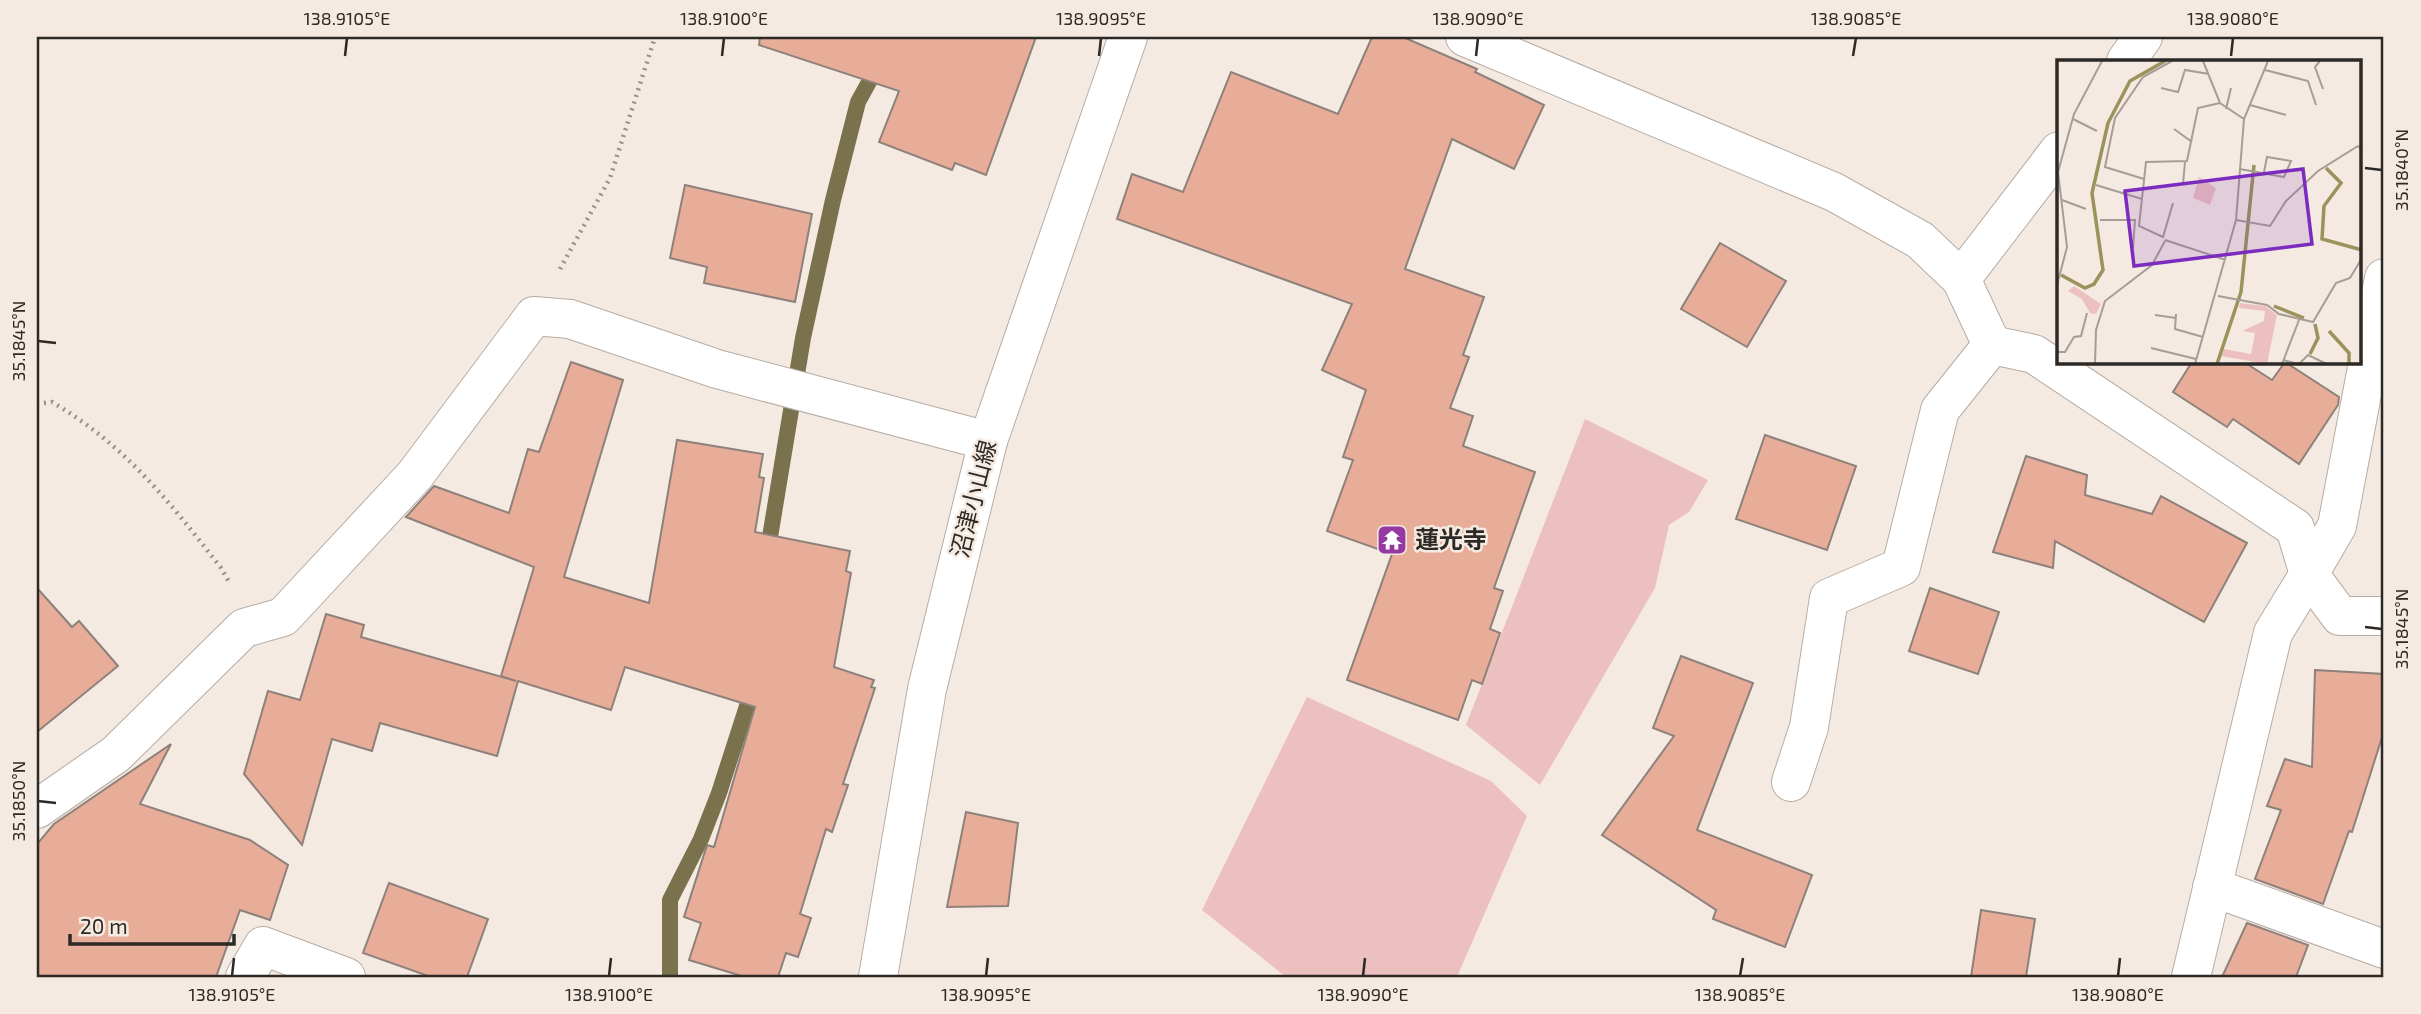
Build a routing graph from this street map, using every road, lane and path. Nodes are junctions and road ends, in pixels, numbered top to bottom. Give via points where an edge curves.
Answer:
1 (655, 37) edge
2 (1128, 37) edge
3 (1465, 37) edge
4 (2143, 37) edge
5 (2127, 60) edge
6 (2057, 154) edge
7 (2384, 278) edge
8 (1961, 279) junction
9 (534, 316) junction
10 (1992, 345) junction
11 (37, 404) edge
12 (988, 441) junction
13 (2309, 574) junction
14 (2384, 617) edge
15 (255, 624) junction
16 (1791, 782) dead end
17 (37, 809) edge
18 (2212, 887) junction
19 (2384, 949) edge
20 (245, 977) edge
21 (346, 977) edge
22 (878, 977) edge
23 (2191, 977) edge

1 - 9 path via 610,178
2 - 12 street, 沼津小山線
3 - 8 street via 1834,192 1920,240
4 - 5 street
6 - 8 street
7 - 13 street via 2337,526
8 - 10 street
9 - 12 street via 570,319 717,369
9 - 15 street via 415,475 283,617
10 - 13 street via 2034,354 2295,528
10 - 16 street via 1940,410 1901,567 1829,598 1809,727
11 - 15 path via 52,402 81,419 145,474 221,568
12 - 22 street, 沼津小山線 via 927,689
13 - 14 street via 2340,616
13 - 18 street via 2273,633
15 - 17 street via 244,628 116,754
18 - 19 street
18 - 23 street
20 - 21 street via 263,946

